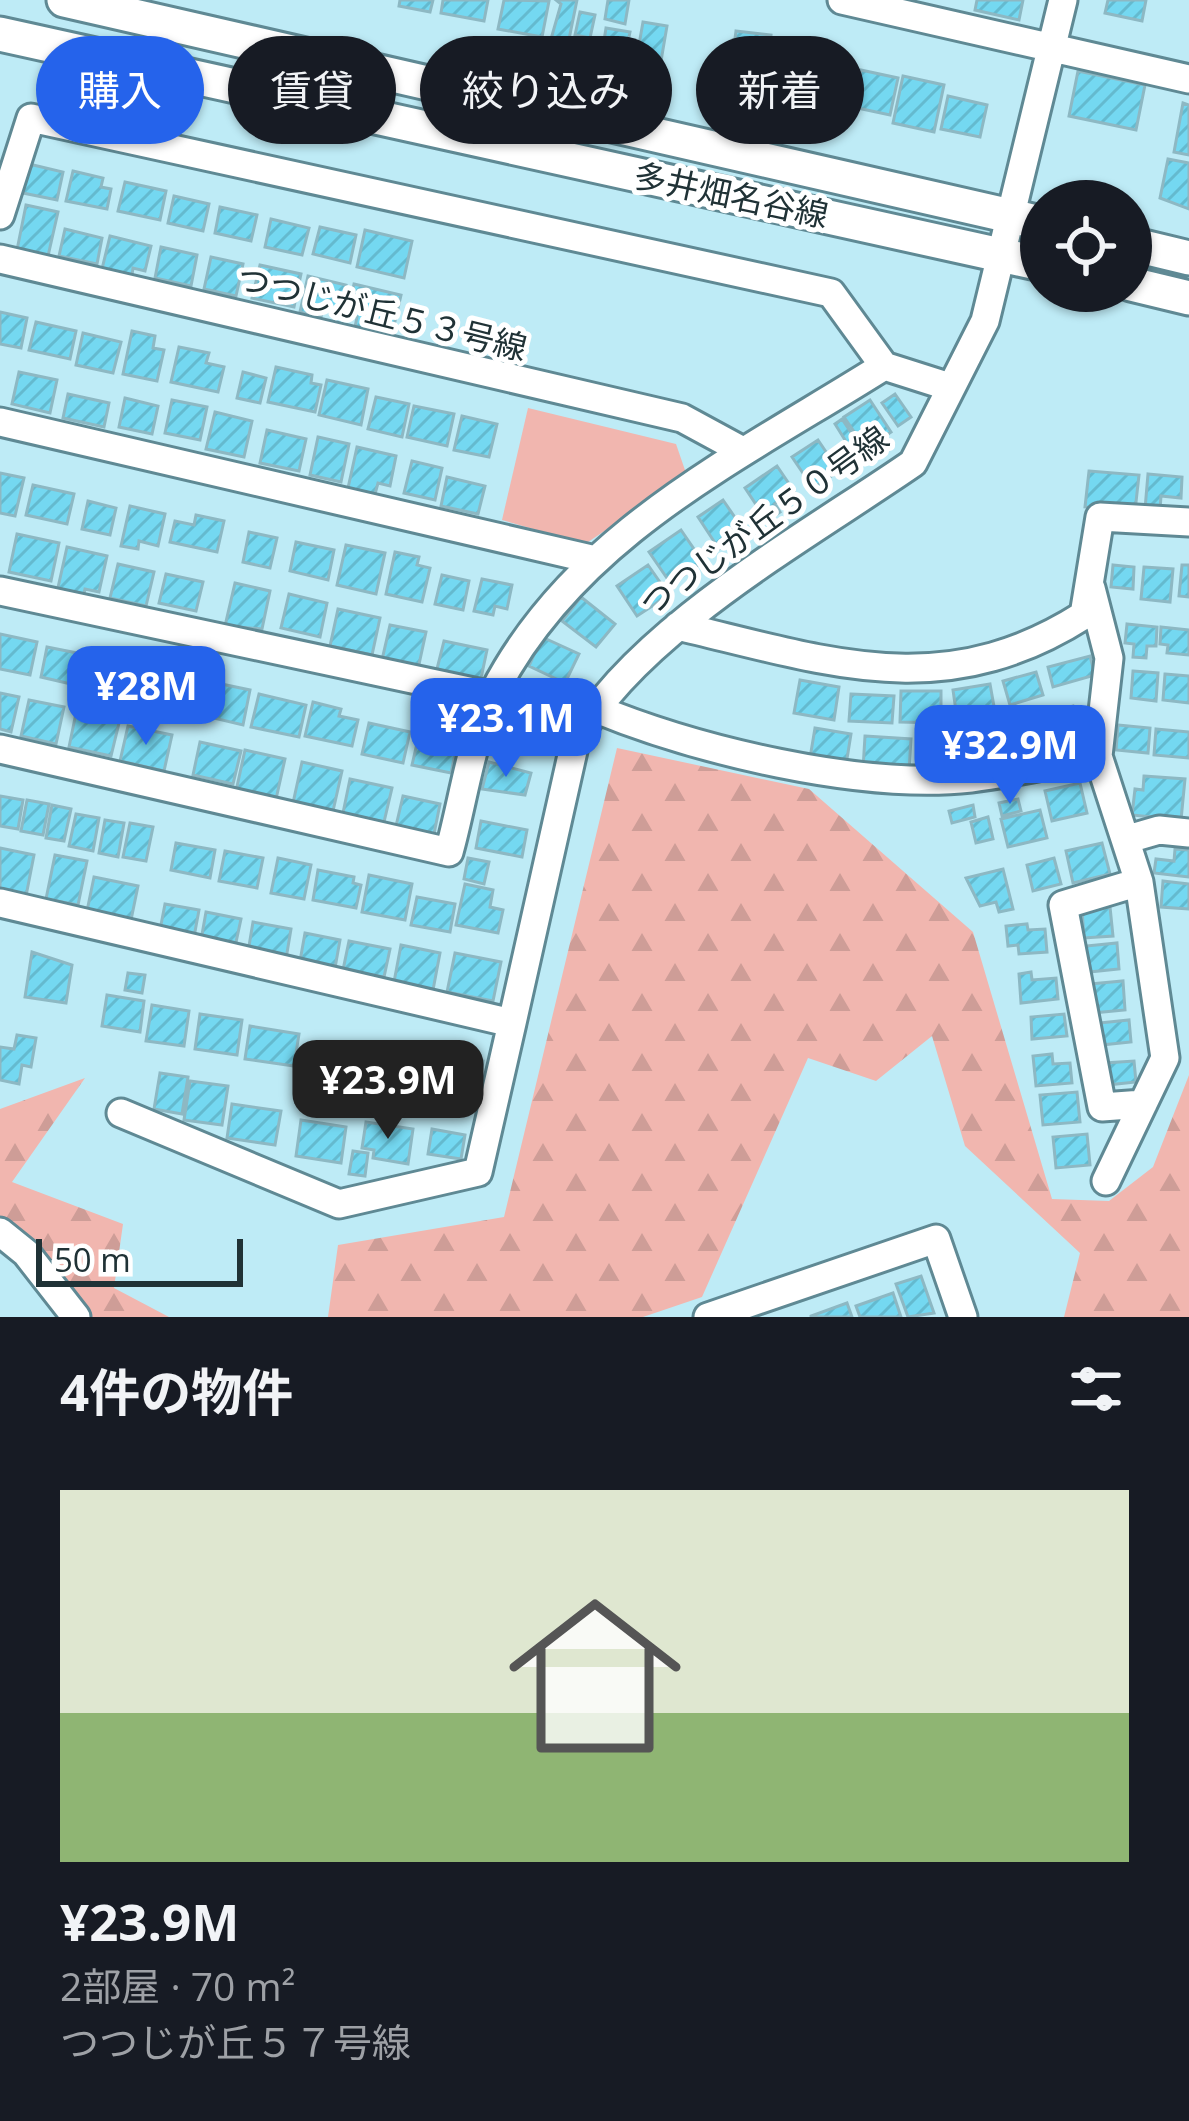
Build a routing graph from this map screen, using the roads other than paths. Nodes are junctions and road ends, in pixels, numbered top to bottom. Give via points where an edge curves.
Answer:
1 (64, 0) edge
2 (842, 0) edge
3 (1063, 0) edge
4 (949, 12) edge
5 (0, 34) edge
6 (1052, 50) junction
7 (1189, 80) edge
8 (1031, 180) edge
9 (0, 215) edge
10 (1020, 219) edge
11 (1020, 227) edge
12 (1152, 249) edge
13 (1001, 254) junction
14 (1020, 258) edge
15 (1189, 258) edge
16 (0, 259) edge
17 (1152, 289) edge
18 (1189, 298) edge
19 (884, 366) junction
20 (950, 387) junction
21 (0, 422) edge
22 (741, 450) junction
23 (1189, 522) edge
24 (592, 559) junction
25 (1090, 587) junction
26 (0, 591) edge
27 (678, 626) junction
28 (492, 697) junction
29 (594, 708) junction
30 (0, 749) edge
31 (1098, 756) junction
32 (1189, 833) edge
33 (1128, 839) junction
34 (1139, 882) junction
35 (0, 903) edge
36 (512, 1023) junction
37 (1144, 1104) junction
38 (121, 1113) dead end
39 (1106, 1181) dead end
40 (0, 1232) edge
41 (76, 1317) edge
42 (708, 1317) edge
43 (963, 1317) edge

1 - 10 street, 多井畑名谷線
2 - 4 street
3 - 6 street, つつじが丘５０号線
4 - 6 street
5 - 13 street, 多井畑名谷線
6 - 7 street
6 - 8 street, つつじが丘５０号線
9 - 19 street via 31,118 830,293
11 - 13 street, つつじが丘５０号線
12 - 15 street
13 - 14 street, 多井畑名谷線
13 - 20 street, つつじが丘５０号線 via 985,321
16 - 22 street, つつじが丘５３号線 via 682,418
17 - 18 street
19 - 20 street
19 - 22 street
20 - 27 street, つつじが丘５０号線 via 913,463
21 - 24 street
22 - 24 street
23 - 25 street via 1100,517
24 - 28 street
25 - 27 street via 1084,615 1055,633 953,667 908,672
25 - 31 street via 1109,658
26 - 28 street
27 - 29 street, つつじが丘５０号線
28 - 30 street via 449,852
29 - 31 street via 672,740 876,777 967,778
29 - 36 street, つつじが丘５０号線 via 575,742
31 - 33 street
32 - 33 street
33 - 34 street
34 - 37 street via 1165,1058
34 - 37 street via 1063,905 1102,1107
35 - 36 street
36 - 38 street, つつじが丘５０号線 via 478,1172 339,1204
37 - 39 street
40 - 41 street
42 - 43 street via 936,1239

